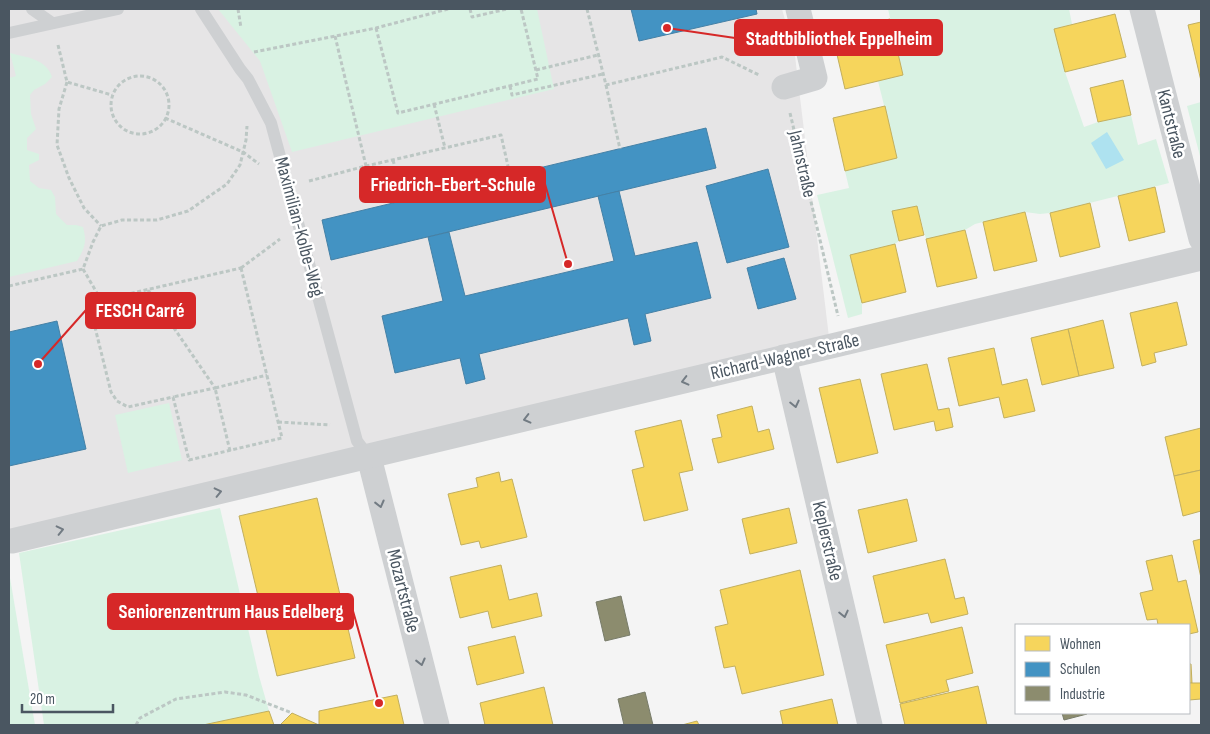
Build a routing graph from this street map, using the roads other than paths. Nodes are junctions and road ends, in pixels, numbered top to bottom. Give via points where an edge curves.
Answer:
1 (32, 9) edge
2 (51, 9) edge
3 (118, 9) edge
4 (201, 9) edge
5 (798, 9) edge
6 (1142, 9) edge
7 (52, 23) junction
8 (9, 33) edge
9 (784, 87) road end
10 (1201, 239) edge
11 (1201, 258) edge
12 (784, 357) junction
13 (369, 457) junction
14 (11, 541) edge
15 (437, 725) edge
16 (870, 725) edge

1 - 7 lane
2 - 7 lane
3 - 7 lane
4 - 13 lane, Maximilian-Kolbe-Weg via 248,79 271,123 353,427 357,440
5 - 9 street via 815,78
6 - 10 street, Kantstraße
7 - 8 lane
11 - 12 street, Richard-Wagner-Straße
12 -> 13 street, Richard-Wagner-Straße
12 -> 16 street, Keplerstraße
14 -> 13 street, Richard-Wagner-Straße
13 -> 15 street, Mozartstraße

